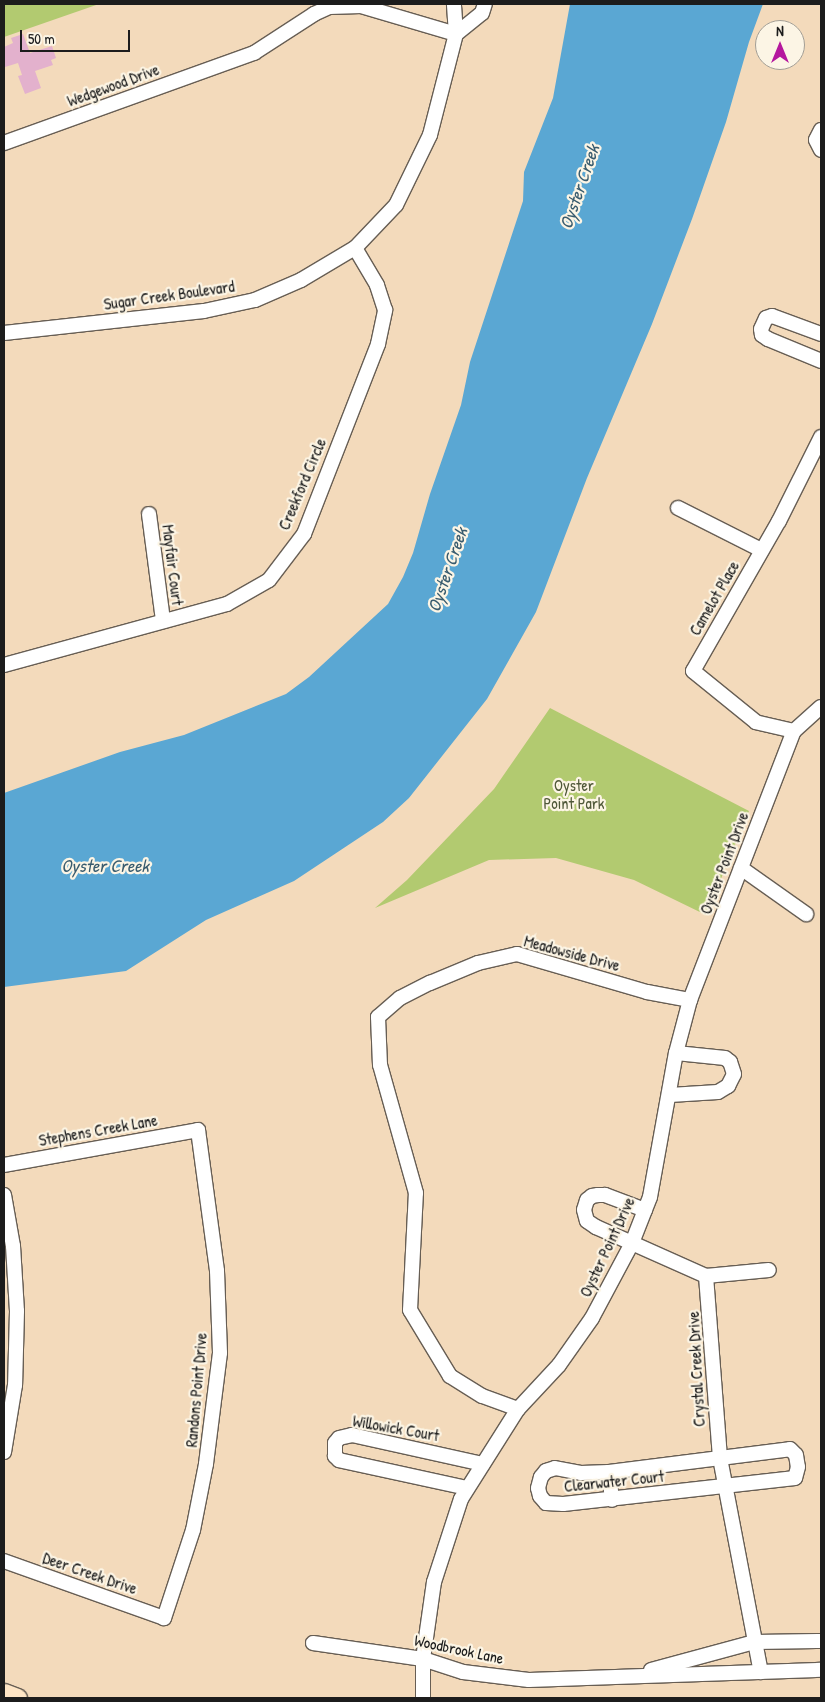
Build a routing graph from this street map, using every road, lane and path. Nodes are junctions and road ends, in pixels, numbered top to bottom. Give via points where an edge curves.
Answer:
1 (454, 4) edge
2 (485, 4) edge
3 (456, 34) junction
4 (821, 130) edge
5 (4, 143) edge
6 (821, 150) edge
7 (355, 248) junction
8 (4, 333) edge
9 (821, 334) edge
10 (821, 361) edge
11 (821, 437) edge
12 (678, 508) dead end
13 (149, 514) dead end
14 (762, 550) junction
15 (163, 621) junction
16 (4, 665) edge
17 (821, 707) edge
18 (794, 731) junction
19 (741, 868) junction
20 (806, 914) dead end
21 (690, 1000) junction
22 (676, 1053) junction
23 (670, 1095) junction
24 (198, 1130) joint
25 (4, 1165) edge
26 (4, 1195) edge
27 (645, 1210) junction
28 (632, 1243) junction
29 (769, 1270) dead end
30 (706, 1276) junction
31 (518, 1409) junction
32 (4, 1452) edge
33 (720, 1458) junction
34 (483, 1464) junction
35 (609, 1472) junction
36 (724, 1487) junction
37 (467, 1488) junction
38 (612, 1500) junction
39 (4, 1561) edge
40 (164, 1618) joint
41 (821, 1641) edge
42 (755, 1642) junction
43 (313, 1643) dead end
44 (423, 1659) junction
45 (821, 1670) edge
46 (761, 1672) junction
47 (629, 1676) junction
48 (4, 1694) edge
49 (17, 1698) edge
50 (423, 1698) edge

1 - 3 street, Sugar Creek Boulevard
2 - 3 street via 482,13
3 - 5 street, Wedgewood Drive via 361,6 329,7 254,53
3 - 7 street, Sugar Creek Boulevard via 430,135 396,205
4 - 6 street via 816,140
7 - 8 street, Sugar Creek Boulevard via 301,280 255,300 204,312
7 - 15 street, Creekford Circle via 377,285 385,310 378,344 304,534 269,580 227,604
9 - 10 street via 772,316 766,318 761,329 762,335 768,339
11 - 14 street, Camelot Place
12 - 14 street
13 - 15 street, Mayfair Court
14 - 18 street, Camelot Place via 693,671 756,722
15 - 16 street, Creekford Circle
17 - 18 street, Oyster Point Drive
18 - 19 street, Oyster Point Drive
19 - 20 street
19 - 21 street, Oyster Point Drive
21 - 22 street, Oyster Point Drive
21 - 31 street, Meadowside Drive via 647,992 517,954 478,963 400,998 378,1018 380,1065 416,1193 410,1310 450,1376 482,1396
22 - 23 street, Oyster Point Drive
22 - 23 street via 725,1058 734,1074 728,1086 718,1092
23 - 27 street, Oyster Point Drive
24 - 25 street, Stephens Creek Lane
24 - 40 street, Randons Point Drive via 218,1271 220,1353 206,1464 193,1530
26 - 32 street via 13,1246 17,1311 15,1385
27 - 28 street, Oyster Point Drive
27 - 28 street via 605,1195 592,1196 587,1200 584,1210 588,1221
28 - 30 street
28 - 31 street, Oyster Point Drive via 592,1318 559,1365
29 - 30 street
30 - 33 street, Crystal Creek Drive
31 - 34 street, Oyster Point Drive
33 - 35 street, Clearwater Court
33 - 36 street, Crystal Creek Drive
33 - 36 street, Clearwater Court via 790,1449 796,1455 798,1467 795,1478
34 - 37 street, Oyster Point Drive
34 - 37 street, Willowick Court via 352,1435 339,1438 335,1443 335,1456 339,1460
35 - 38 street
35 - 38 street, Clearwater Court via 581,1473 555,1468 546,1471 538,1488 546,1503
36 - 38 street, Clearwater Court
36 - 42 street, Crystal Creek Drive
37 - 44 street, Oyster Point Drive via 434,1582
39 - 40 street, Deer Creek Drive
41 - 42 street, Woodbrook Lane
42 - 46 street, Crystal Creek Drive
42 - 47 street, Woodbrook Lane
43 - 44 street, Woodbrook Lane
44 - 47 street, Woodbrook Lane via 463,1672 529,1680
44 - 50 street, Oyster Point Drive
45 - 46 street, Woodbrook Lane
46 - 47 street, Woodbrook Lane
48 - 49 main road

